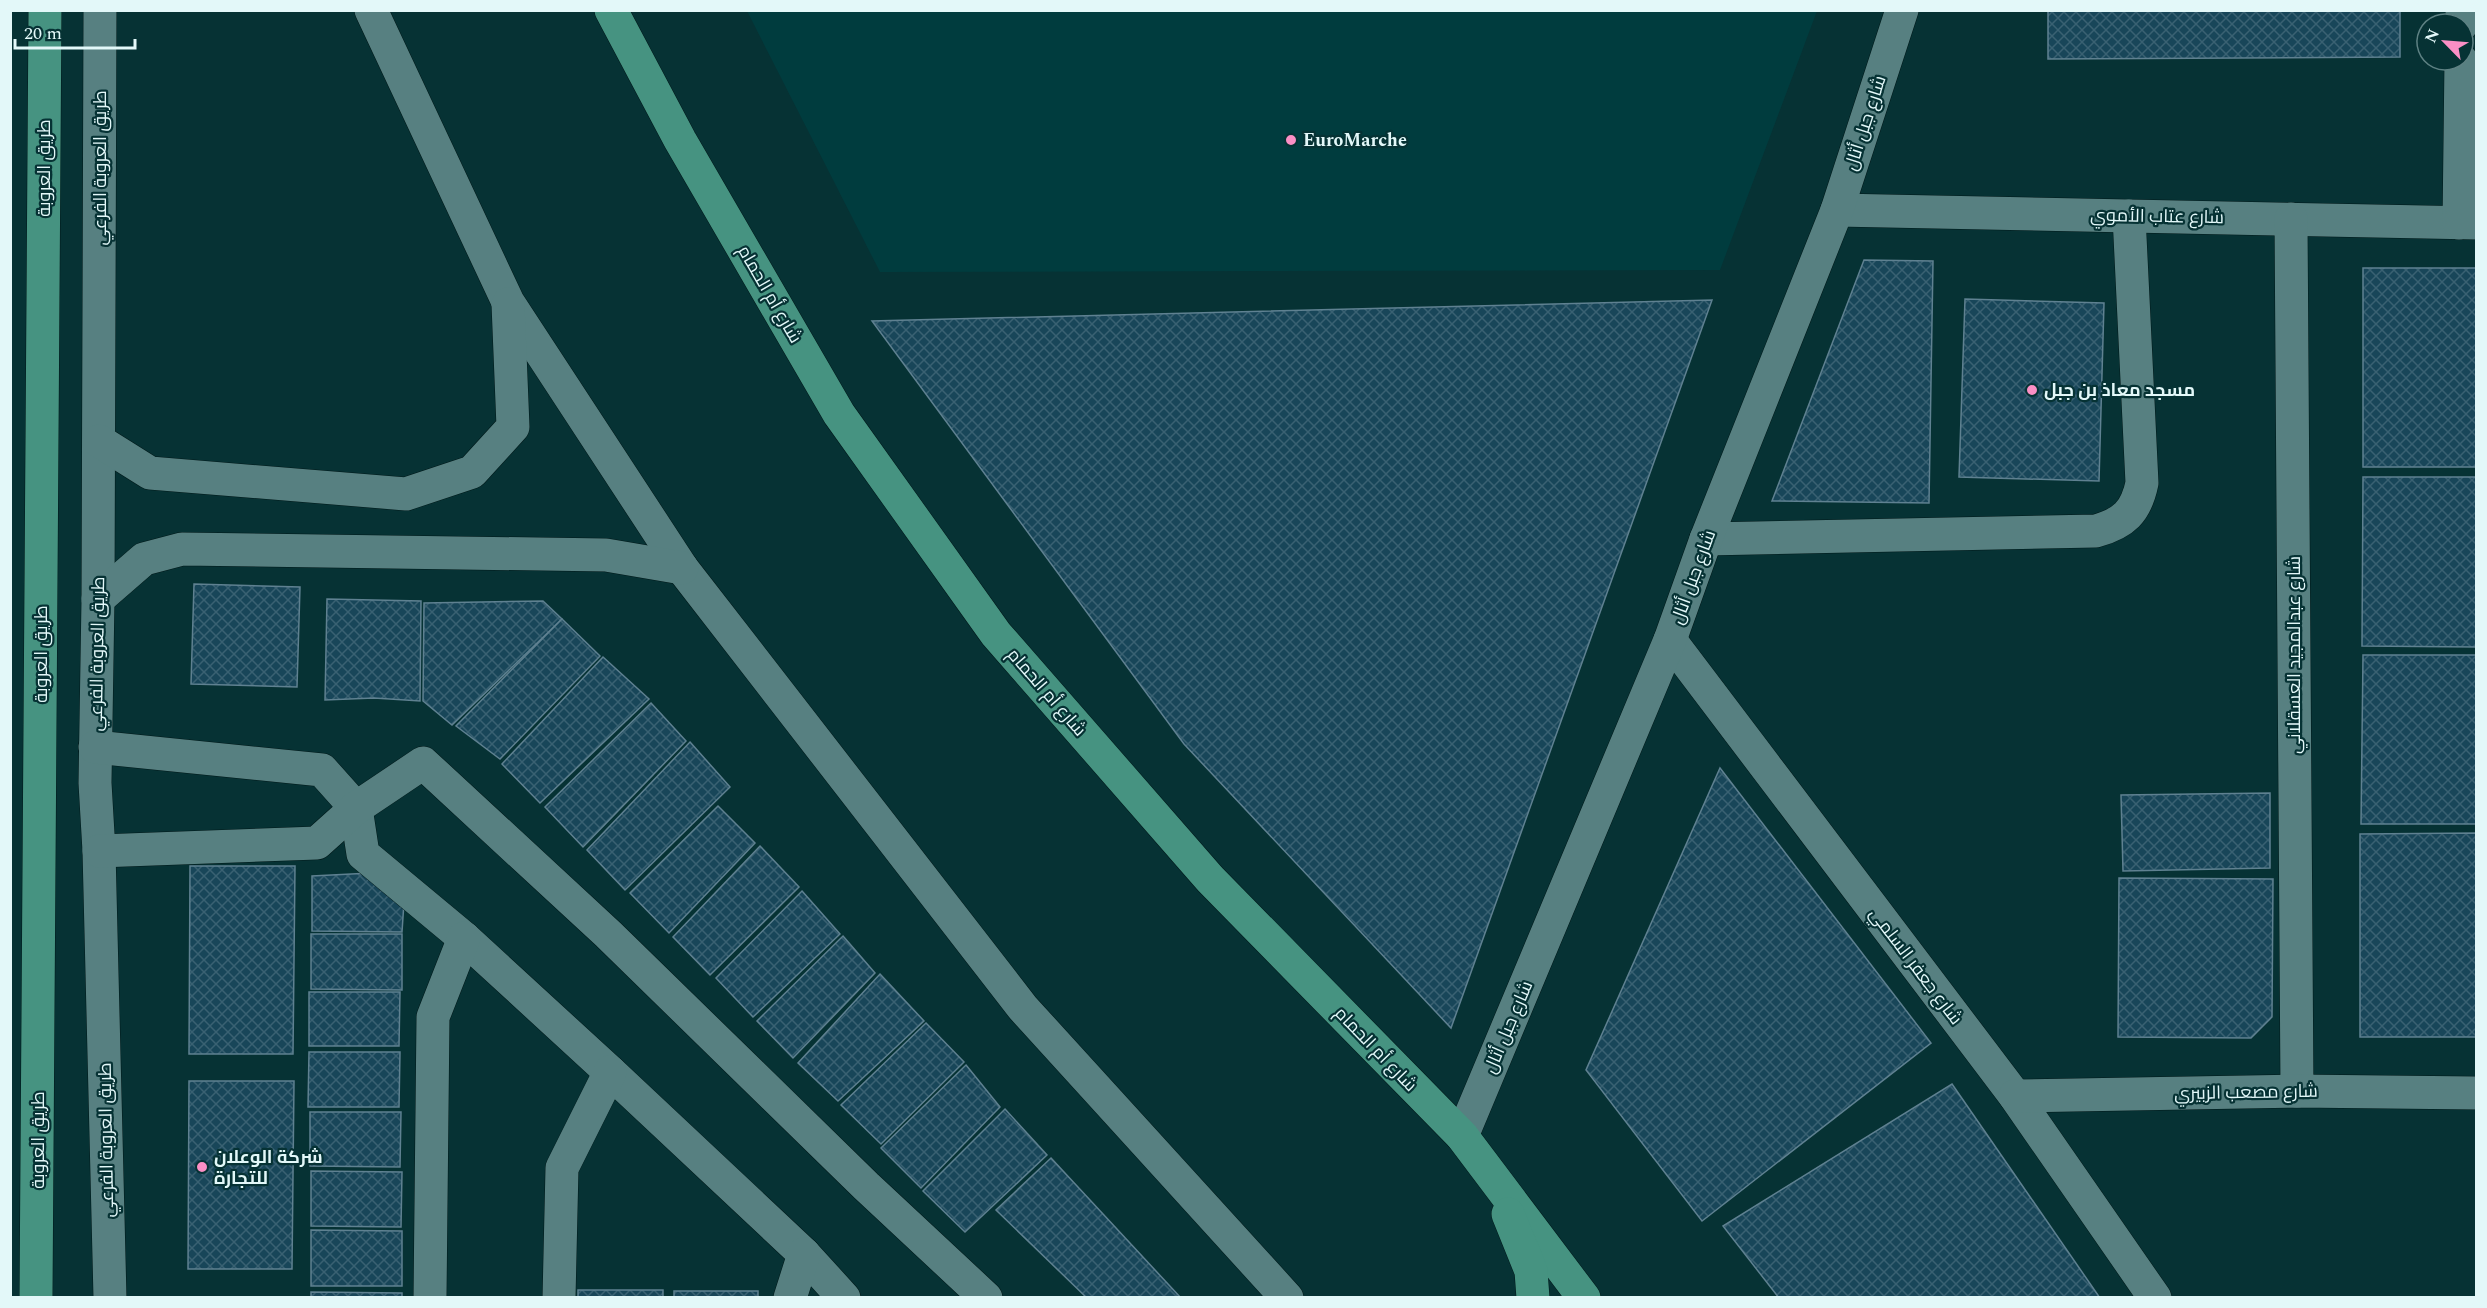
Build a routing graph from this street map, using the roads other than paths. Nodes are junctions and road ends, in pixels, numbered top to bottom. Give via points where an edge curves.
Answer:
1 (45, 10) edge
2 (100, 10) edge
3 (371, 10) edge
4 (611, 10) edge
5 (1902, 10) edge
6 (2462, 72) edge
7 (1837, 210) junction
8 (2129, 216) junction
9 (2291, 219) junction
10 (2468, 223) edge
11 (508, 302) junction
12 (99, 441) junction
13 (1706, 539) junction
14 (682, 568) junction
15 (98, 599) junction
16 (1670, 640) junction
17 (95, 747) junction
18 (356, 808) junction
19 (99, 851) junction
20 (464, 938) junction
21 (610, 1072) junction
22 (2297, 1091) junction
23 (2476, 1094) edge
24 (2015, 1096) junction
25 (1462, 1136) junction
26 (1500, 1186) junction
27 (804, 1254) junction
28 (36, 1298) edge
29 (110, 1298) edge
30 (430, 1298) edge
31 (559, 1298) edge
32 (790, 1298) edge
33 (844, 1298) edge
34 (986, 1298) edge
35 (1287, 1298) edge
36 (1533, 1298) edge
37 (1584, 1298) edge
38 (2155, 1298) edge

1 - 28 main road, طريق العروبة
2 - 12 street, طريق العروبة الفرعي
3 - 11 street
4 - 25 main road, شارع أم الحمام via 680,140 839,414 996,634 1210,879
5 - 7 street, شارع جبل أثال
6 - 10 street
7 - 8 street, شارع عتاب الأموي
7 - 13 street, شارع جبل أثال
8 - 9 street, شارع عتاب الأموي
8 - 13 street via 2142,483 2138,501 2113,526 2096,531
9 - 10 street, شارع عتاب الأموي
9 - 22 street, شارع عبدالمجيد العسقلاني
11 - 12 street via 513,427 472,472 406,494 150,474
11 - 14 street
12 - 15 street, طريق العروبة الفرعي
13 - 16 street, شارع جبل أثال
14 - 15 street via 606,555 182,549 144,559
14 - 35 street via 1023,1008
15 - 17 street, طريق العروبة الفرعي
16 - 24 street, شارع جعفر السلمي
16 - 25 street, شارع جبل أثال
17 - 18 street via 322,770
17 - 19 street, طريق العروبة الفرعي
18 - 19 street via 317,843
18 - 20 street via 363,854
18 - 34 street via 423,763 608,934
19 - 29 street, طريق العروبة الفرعي
20 - 21 street
20 - 30 street via 433,1017
21 - 27 street
21 - 31 street via 562,1168
22 - 23 street, شارع مصعب الزبيري
22 - 24 street, شارع مصعب الزبيري
24 - 38 street, شارع جعفر السلمي
25 - 26 main road, شارع أم الحمام
26 - 36 main road via 1513,1232 1531,1271
26 - 37 main road, شارع أم الحمام
27 - 32 street
27 - 33 street

